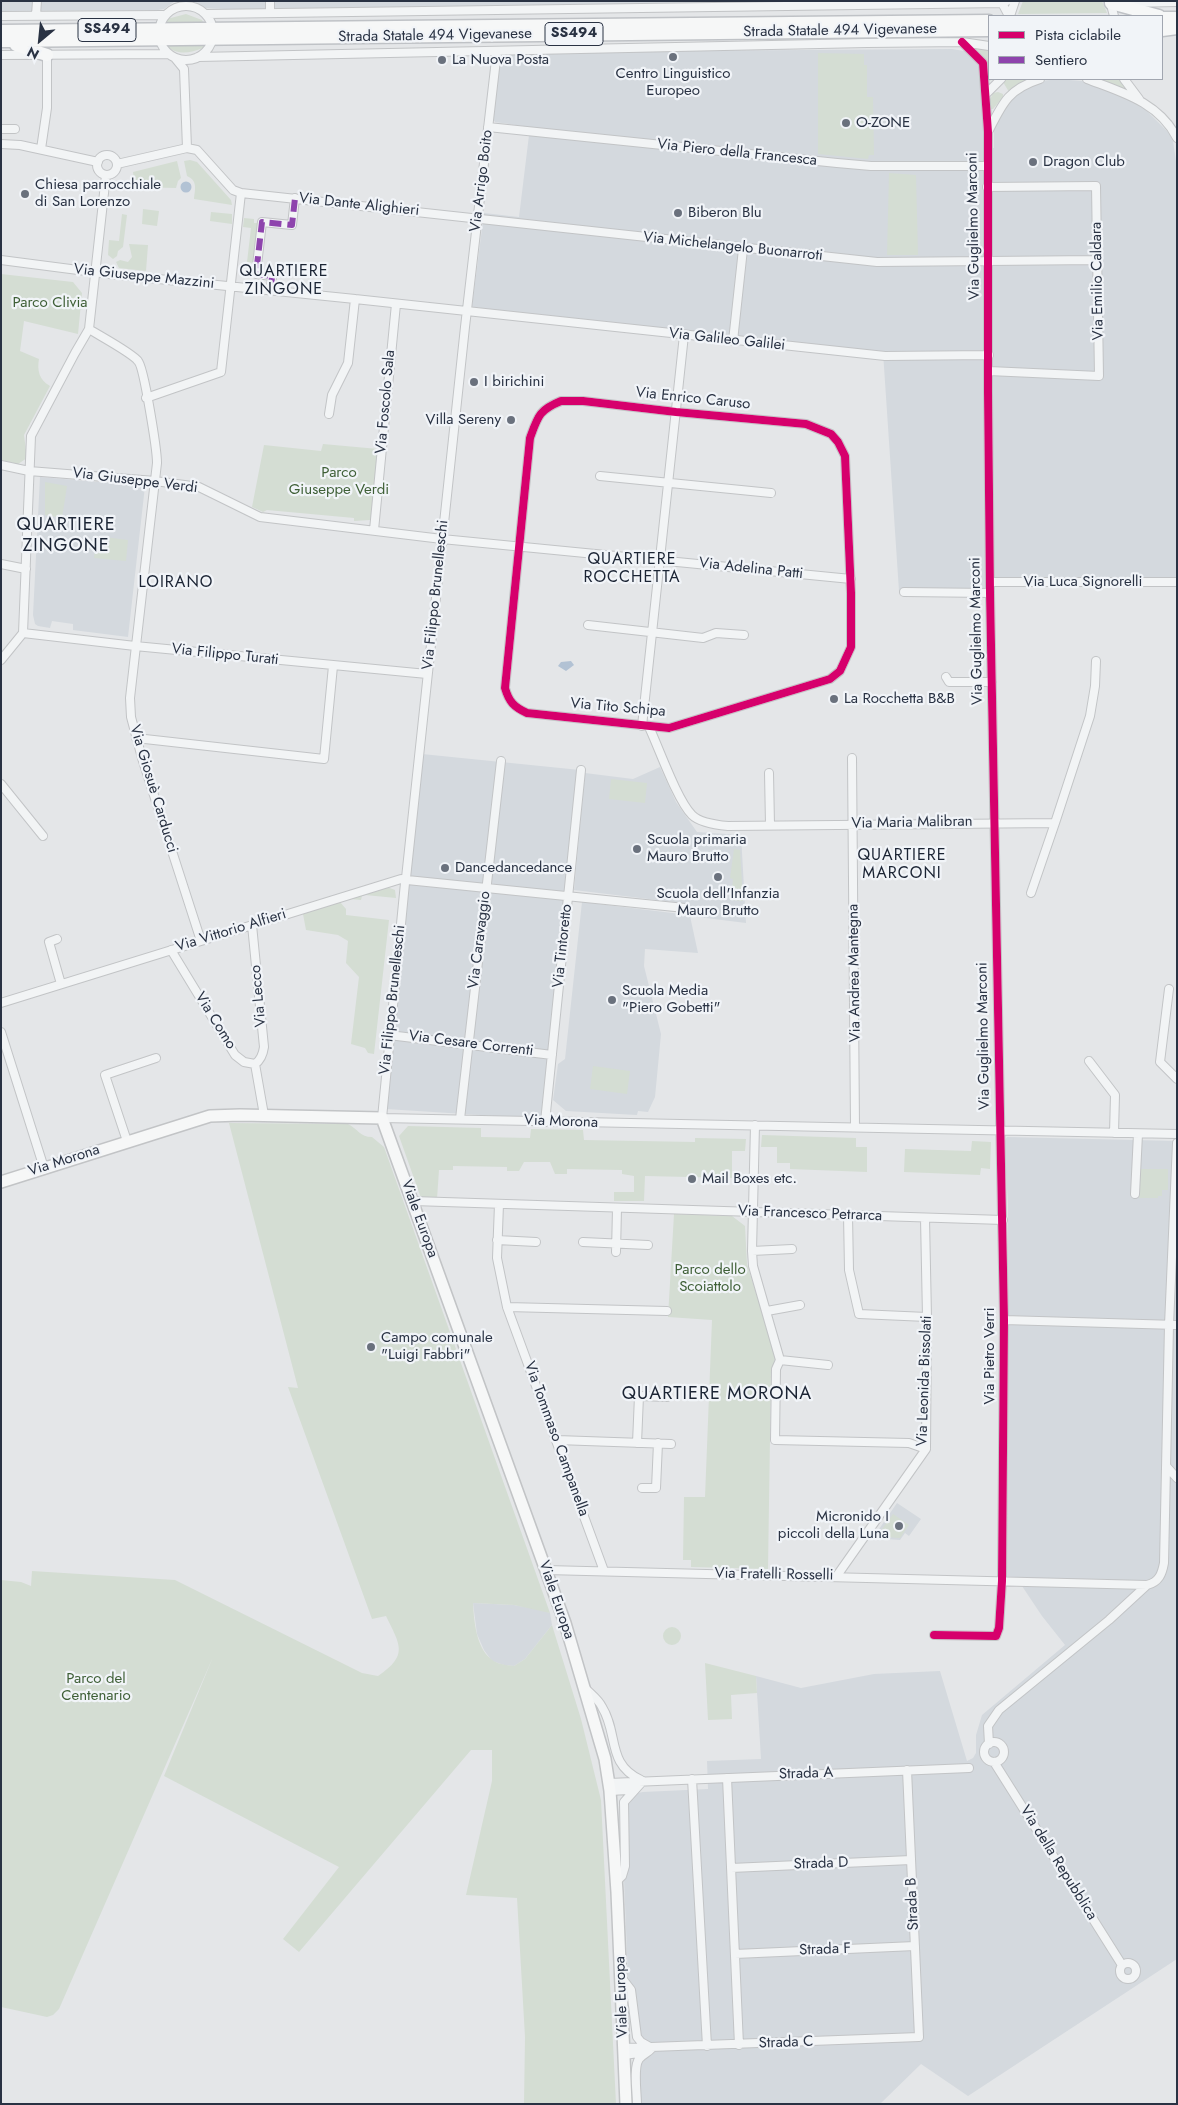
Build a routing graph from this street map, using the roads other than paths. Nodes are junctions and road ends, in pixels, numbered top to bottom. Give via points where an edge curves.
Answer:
1 (37, 1) edge
2 (177, 1) edge
3 (190, 1) edge
4 (270, 1) edge
5 (1015, 1) edge
6 (1004, 2) edge
7 (1110, 2) edge
8 (1174, 2) edge
9 (967, 3) edge
10 (172, 9) junction
11 (195, 9) junction
12 (270, 12) junction
13 (207, 14) junction
14 (36, 15) junction
15 (163, 15) junction
16 (1010, 15) edge
17 (1010, 15) edge
18 (1114, 15) edge
19 (1147, 15) edge
20 (1, 16) edge
21 (988, 20) edge
22 (1164, 21) edge
23 (1177, 27) edge
24 (905, 30) junction
25 (988, 30) edge
26 (158, 34) junction
27 (213, 34) junction
28 (2, 38) edge
29 (988, 39) edge
30 (962, 42) junction
31 (988, 46) edge
32 (497, 51) junction
33 (1, 55) edge
34 (47, 55) junction
35 (172, 56) junction
36 (198, 57) junction
37 (189, 60) junction
38 (184, 69) junction
39 (1001, 80) edge
40 (1037, 80) edge
41 (1090, 80) edge
42 (1125, 80) edge
43 (994, 87) junction
44 (986, 94) junction
45 (1008, 96) junction
46 (1139, 99) junction
47 (488, 127) junction
48 (1, 129) edge
49 (15, 129) dead end
50 (988, 132) junction
51 (1177, 138) edge
52 (1, 144) edge
53 (186, 148) junction
54 (40, 149) junction
55 (98, 162) junction
56 (117, 164) junction
57 (987, 166) junction
58 (106, 175) junction
59 (987, 187) junction
60 (241, 192) junction
61 (295, 198) junction
62 (477, 218) junction
63 (743, 248) junction
64 (1, 260) edge
65 (989, 260) junction
66 (1097, 260) junction
67 (96, 273) junction
68 (231, 286) junction
69 (271, 290) junction
70 (355, 299) junction
71 (396, 304) junction
72 (466, 311) junction
73 (90, 329) junction
74 (684, 335) junction
75 (733, 341) junction
76 (989, 355) junction
77 (989, 371) junction
78 (146, 398) junction
79 (676, 412) junction
80 (329, 414) dead end
81 (1, 465) edge
82 (29, 470) junction
83 (600, 476) dead end
84 (155, 481) junction
85 (668, 483) junction
86 (771, 493) dead end
87 (374, 530) junction
88 (442, 539) junction
89 (519, 546) junction
90 (660, 560) junction
91 (1, 564) edge
92 (26, 569) junction
93 (851, 579) junction
94 (990, 582) junction
95 (1177, 582) edge
96 (904, 592) dead end
97 (990, 593) junction
98 (588, 625) dead end
99 (23, 633) junction
100 (652, 633) junction
101 (744, 635) dead end
102 (135, 646) junction
103 (1, 660) edge
104 (1096, 661) dead end
105 (333, 666) junction
106 (427, 674) junction
107 (946, 677) dead end
108 (992, 682) junction
109 (646, 726) junction
110 (136, 738) junction
111 (852, 758) dead end
112 (501, 761) dead end
113 (581, 770) dead end
114 (769, 773) dead end
115 (1, 784) edge
116 (994, 822) junction
117 (1055, 823) junction
118 (853, 824) junction
119 (770, 825) junction
120 (43, 836) dead end
121 (405, 880) junction
122 (487, 888) junction
123 (1031, 893) dead end
124 (568, 896) junction
125 (685, 908) dead end
126 (252, 925) junction
127 (57, 940) dead end
128 (201, 941) junction
129 (171, 950) junction
130 (61, 984) junction
131 (1169, 989) dead end
132 (1, 1003) edge
133 (1, 1032) edge
134 (389, 1035) junction
135 (468, 1044) junction
136 (552, 1054) junction
137 (156, 1058) dead end
138 (1089, 1061) dead end
139 (255, 1064) junction
140 (1177, 1079) edge
141 (264, 1115) junction
142 (382, 1118) junction
143 (460, 1119) junction
144 (546, 1122) junction
145 (755, 1125) junction
146 (855, 1127) junction
147 (999, 1130) junction
148 (1114, 1133) junction
149 (1138, 1134) junction
150 (1177, 1134) edge
151 (127, 1141) junction
152 (1177, 1142) edge
153 (44, 1168) junction
154 (1, 1182) edge
155 (1135, 1194) dead end
156 (413, 1201) junction
157 (499, 1204) junction
158 (617, 1208) junction
159 (752, 1212) junction
160 (848, 1215) junction
161 (925, 1218) junction
162 (1003, 1220) junction
163 (497, 1240) junction
164 (536, 1242) dead end
165 (582, 1242) dead end
166 (648, 1245) dead end
167 (616, 1248) junction
168 (792, 1249) dead end
169 (752, 1251) junction
170 (800, 1305) dead end
171 (507, 1307) junction
172 (667, 1311) dead end
173 (767, 1311) junction
174 (927, 1317) junction
175 (1004, 1320) junction
176 (1173, 1325) edge
177 (780, 1360) junction
178 (828, 1364) dead end
179 (667, 1397) dead end
180 (557, 1440) junction
181 (637, 1443) junction
182 (658, 1443) junction
183 (671, 1444) dead end
184 (926, 1448) junction
185 (1167, 1467) junction
186 (1177, 1478) edge
187 (642, 1488) dead end
188 (546, 1570) junction
189 (604, 1571) junction
190 (836, 1577) junction
191 (1002, 1581) junction
192 (1147, 1585) junction
193 (934, 1635) dead end
194 (585, 1687) junction
195 (989, 1744) junction
196 (994, 1762) junction
197 (970, 1768) dead end
198 (907, 1770) junction
199 (727, 1778) junction
200 (692, 1779) junction
201 (643, 1781) junction
202 (610, 1787) junction
203 (911, 1860) junction
204 (731, 1868) junction
205 (616, 1881) junction
206 (915, 1946) junction
207 (734, 1954) junction
208 (1122, 1965) dead end
209 (621, 1976) junction
210 (919, 2037) joint
211 (738, 2045) junction
212 (708, 2046) junction
213 (652, 2048) junction
214 (624, 2052) junction
215 (626, 2104) edge
216 (637, 2104) edge

1 - 14 street
2 - 10 street
3 - 11 street
4 - 12 street
5 - 16 street
6 - 9 street
6 - 17 street
7 - 8 street
7 - 18 street
7 - 19 main road
9 - 12 street
10 - 11 street
10 - 15 street
11 - 13 street
12 - 13 street
13 - 27 street
14 - 15 street
14 - 20 street
15 - 26 street
21 - 27 main road, Strada Statale 494 Vigevanese / SS494
22 - 23 main road
24 - 25 main road, Strada Statale 494 Vigevanese / SS494
24 - 27 main road, Strada Statale 494 Vigevanese / SS494
24 - 29 main road
26 - 27 main road, Strada Statale 494 Vigevanese / SS494
26 - 28 main road, Strada Statale 494 Vigevanese / SS494
26 - 35 street
27 - 36 street via 210,46
28 - 34 main road
30 - 31 street
30 - 32 street
30 - 44 street via 983,63
32 - 36 street
32 - 47 street, Via Arrigo Boito
33 - 34 street
34 - 35 street
34 - 54 street via 47,108
35 - 37 street
35 - 38 street
36 - 37 street
37 - 38 street
38 - 53 street
39 - 43 street
40 - 45 street, Via Guglielmo Marconi via 1020,86
41 - 46 street
42 - 46 street
43 - 44 street
43 - 45 street
44 - 50 street
45 - 50 street, Via Guglielmo Marconi
46 - 51 street via 1158,114
47 - 57 street, Via Piero della Francesca via 872,166
47 - 62 street, Via Arrigo Boito
48 - 49 street
50 - 57 street, Via Guglielmo Marconi
52 - 54 street
53 - 56 street
53 - 60 street via 197,150 233,190
54 - 55 street
55 - 56 street via 108,155
55 - 58 street via 99,171
56 - 58 street via 114,172
57 - 59 street, Via Guglielmo Marconi
58 - 67 street
59 - 65 street, Via Guglielmo Marconi
59 - 66 street, Via Emilio Caldara via 1096,186
60 - 61 street, Via Dante Alighieri
60 - 68 street
61 - 62 street, Via Dante Alighieri
61 - 69 street via 292,225 262,222 256,274 272,276
62 - 63 street, Via Michelangelo Buonarroti
62 - 72 street, Via Arrigo Boito
63 - 65 street, Via Michelangelo Buonarroti via 877,262
63 - 75 street
64 - 67 street, Via Giuseppe Mazzini
65 - 66 street, Via Michelangelo Buonarroti
65 - 76 street, Via Guglielmo Marconi
66 - 77 street, Via Emilio Caldara via 1099,376
67 - 68 street, Via Giuseppe Mazzini
67 - 73 street
68 - 69 street, Via Giuseppe Mazzini
68 - 78 street via 221,372
69 - 70 street, Via Giuseppe Mazzini
70 - 71 street, Via Giuseppe Mazzini
70 - 80 street via 348,362 332,395
71 - 72 street, Via Giuseppe Mazzini
71 - 87 street, Via Foscolo Sala
72 - 74 street, Via Galileo Galilei
72 - 88 street, Via Filippo Brunelleschi
73 - 78 street, Via Giosuè Carducci via 139,361
73 - 82 street via 31,436
74 - 75 street, Via Galileo Galilei
74 - 79 street
75 - 76 street, Via Galileo Galilei via 885,356
76 - 77 street, Via Guglielmo Marconi
77 - 94 street, Via Guglielmo Marconi
78 - 84 street, Via Giosuè Carducci via 157,449
79 - 85 street
79 - 89 street, Via Enrico Caruso via 583,401 561,401 545,408 530,438
79 - 93 street, Via Enrico Caruso via 806,424 831,434 845,456
81 - 82 street, Via Giuseppe Verdi
82 - 84 street, Via Giuseppe Verdi
82 - 92 street
83 - 85 street
84 - 87 street, Via Giuseppe Verdi via 199,487 260,517
84 - 102 street, Via Giosuè Carducci
85 - 86 street
85 - 90 street
87 - 88 street, Via Giuseppe Verdi
88 - 89 street, Via Adelina Patti
88 - 106 street, Via Filippo Brunelleschi
89 - 90 street, Via Adelina Patti
89 - 109 street, Via Tito Schipa via 505,688 509,702 527,713
90 - 93 street, Via Adelina Patti
90 - 100 street
91 - 92 street
92 - 99 street
93 - 109 street, Via Tito Schipa via 851,647 840,671 830,679 669,728
94 - 95 street, Via Luca Signorelli
94 - 97 street, Via Guglielmo Marconi
96 - 97 street
97 - 108 street, Via Guglielmo Marconi
98 - 100 street
99 - 102 street, Via Filippo Turati
99 - 103 street
100 - 101 street via 703,638 716,632
100 - 109 street
102 - 105 street, Via Filippo Turati
102 - 110 street, Via Giosuè Carducci via 130,698
104 - 117 street via 1090,716
105 - 106 street, Via Filippo Turati
105 - 110 street via 324,758
106 - 121 street, Via Filippo Brunelleschi
107 - 108 street, Via Guglielmo Marconi via 949,682
108 - 116 street, Via Guglielmo Marconi
109 - 119 street, Via Maria Malibran via 692,815 720,825
110 - 128 street, Via Giosuè Carducci
111 - 118 street, Via Andrea Mantegna
112 - 122 street, Via Caravaggio
113 - 124 street, Via Tintoretto
114 - 119 street
115 - 120 street
116 - 117 street, Via Maria Malibran
116 - 118 street, Via Maria Malibran
116 - 147 street, Via Guglielmo Marconi
117 - 123 street
118 - 119 street, Via Maria Malibran
118 - 146 street, Via Andrea Mantegna
121 - 122 street
121 - 126 street, Via Vittorio Alfieri
121 - 134 street, Via Filippo Brunelleschi
122 - 124 street
122 - 135 street, Via Caravaggio
124 - 125 street
124 - 136 street, Via Tintoretto
126 - 128 street, Via Vittorio Alfieri
126 - 139 street, Via Lecco via 264,1047
127 - 130 street via 49,942
128 - 129 street, Via Vittorio Alfieri
129 - 130 street, Via Vittorio Alfieri
129 - 139 street, Via Como via 235,1055 244,1062
130 - 132 street, Via Vittorio Alfieri
131 - 140 street via 1160,1062
133 - 153 street
134 - 135 street, Via Cesare Correnti
134 - 142 street, Via Filippo Brunelleschi
135 - 136 street, Via Cesare Correnti
135 - 143 street, Via Caravaggio
136 - 144 street, Via Tintoretto
137 - 151 street via 105,1075
138 - 148 street via 1114,1095
139 - 141 street
141 - 142 main road, Via Morona
141 - 151 main road, Via Morona via 210,1116
142 - 143 street, Via Morona
142 - 156 main road, Viale Europa
143 - 144 street, Via Morona
144 - 145 street, Via Morona
145 - 146 street, Via Morona
145 - 159 street
146 - 147 street, Via Morona
147 - 148 street, Via Morona
147 - 162 street, Via Pietro Verri
148 - 149 street, Via Morona
149 - 150 street, Via Morona
149 - 155 street
151 - 153 main road, Via Morona
152 - 176 street
153 - 154 main road, Via Morona
156 - 157 street, Via Francesco Petrarca
156 - 188 main road, Viale Europa
157 - 158 street, Via Francesco Petrarca
157 - 163 street, Via Tommaso Campanella
158 - 159 street, Via Francesco Petrarca
158 - 167 street
159 - 160 street, Via Francesco Petrarca
159 - 169 street
160 - 161 street, Via Francesco Petrarca
160 - 174 street via 849,1270 859,1314
161 - 162 street, Via Francesco Petrarca
161 - 174 street, Via Leonida Bissolati
162 - 175 street, Via Pietro Verri
163 - 164 street
163 - 171 street, Via Tommaso Campanella via 497,1258
165 - 167 street
166 - 167 street
168 - 169 street
169 - 173 street via 753,1266
170 - 173 street
171 - 172 street
171 - 180 street, Via Tommaso Campanella
173 - 177 street
174 - 184 street, Via Leonida Bissolati
175 - 176 street
175 - 191 street, Via Pietro Verri
176 - 185 street
177 - 178 street
177 - 184 street via 776,1369 775,1440 909,1443
179 - 181 street via 639,1396
180 - 181 street
180 - 189 street, Via Tommaso Campanella
181 - 182 street
182 - 183 street
182 - 187 street via 656,1488
184 - 190 street, Via Leonida Bissolati
185 - 186 street
185 - 192 street via 1164,1563 1159,1578
188 - 189 street, Via Fratelli Rosselli
188 - 194 main road, Viale Europa
189 - 190 street, Via Fratelli Rosselli
190 - 191 street, Via Fratelli Rosselli
191 - 192 street, Via Fratelli Rosselli
191 - 193 street via 996,1636
192 - 195 street via 999,1710 988,1726
194 - 201 street via 602,1706 618,1762 630,1775
194 - 202 main road, Viale Europa
195 - 196 street via 985,1755
195 - 196 street via 995,1742 1003,1748 1002,1757
196 - 208 street, Via della Repubblica
197 - 198 street, Strada A
198 - 199 street, Strada A
198 - 203 street, Strada B
199 - 200 street, Strada A
199 - 204 street
200 - 201 street, Strada A
200 - 212 street
201 - 202 street, Strada A
201 - 205 street via 624,1802 625,1866 622,1876
202 - 205 main road, Viale Europa
203 - 204 street, Strada D
203 - 206 street, Strada B
204 - 207 street
205 - 209 main road, Viale Europa
206 - 207 street, Strada F
206 - 210 street, Strada B
207 - 211 street
209 - 213 street via 632,1990 637,2037
209 - 214 main road, Viale Europa
210 - 211 street, Strada C
211 - 212 street, Strada C
212 - 213 street, Strada C
213 - 214 street, Strada C
213 - 216 street via 636,2065
214 - 215 main road, Viale Europa

